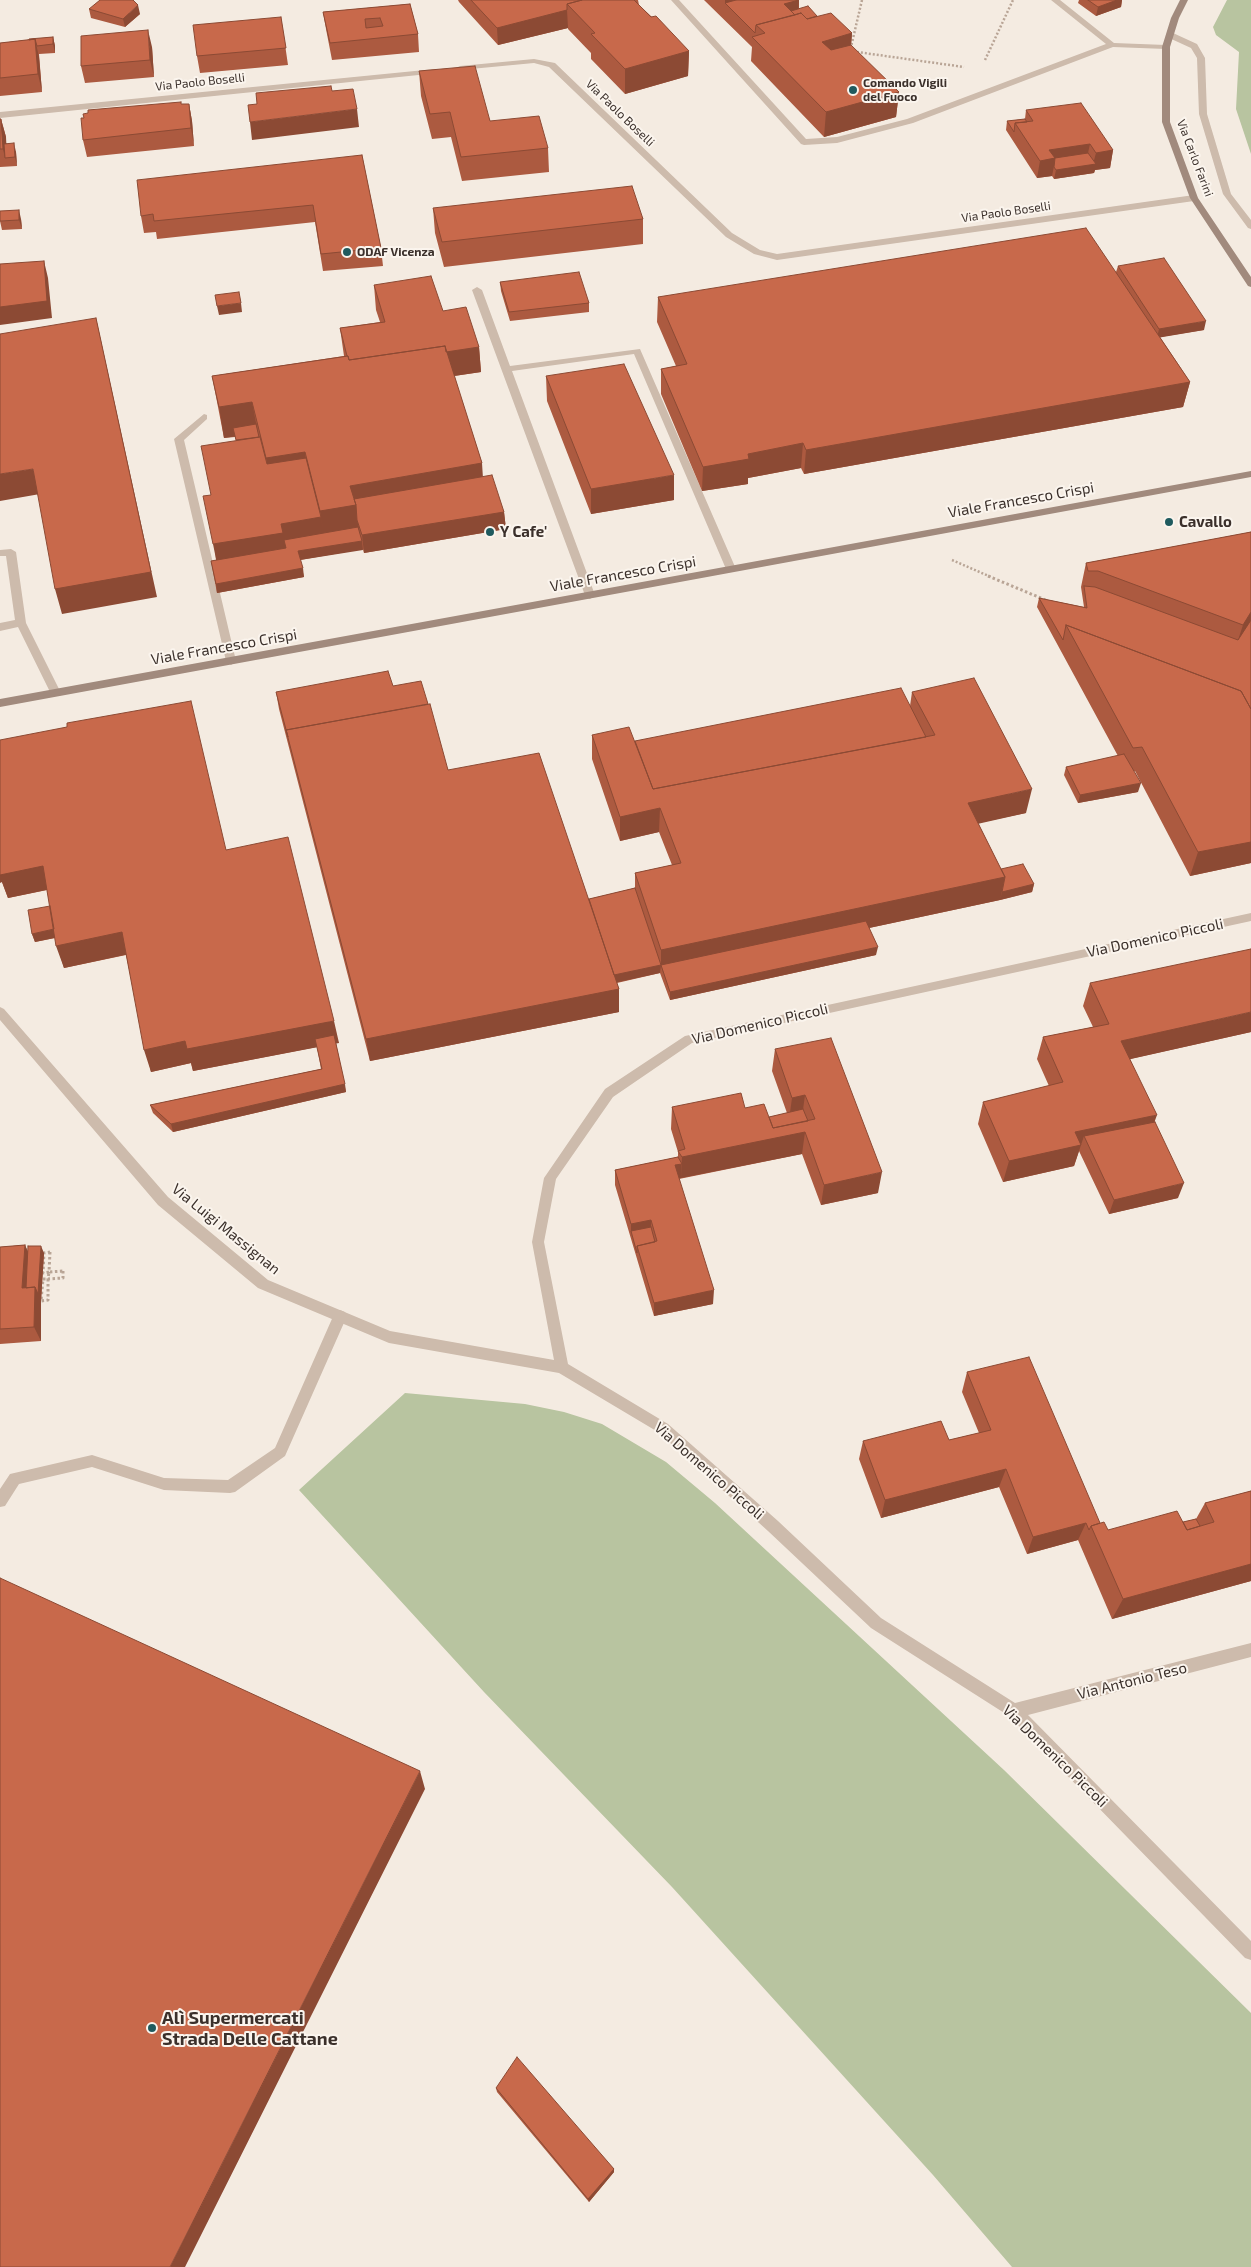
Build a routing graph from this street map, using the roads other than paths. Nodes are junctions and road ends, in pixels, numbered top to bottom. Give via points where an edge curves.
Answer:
1 (674, 0) edge
2 (1055, 0) edge
3 (1184, 0) edge
4 (1170, 35) junction
5 (1112, 46) junction
6 (1166, 47) junction
7 (455, 69) edge
8 (445, 70) edge
9 (0, 115) edge
10 (1194, 198) junction
11 (1251, 226) edge
12 (1251, 284) edge
13 (477, 290) dead end
14 (506, 369) junction
15 (204, 417) dead end
16 (1251, 474) edge
17 (0, 553) edge
18 (731, 569) junction
19 (590, 595) junction
20 (21, 624) junction
21 (0, 627) edge
22 (231, 661) junction
23 (56, 693) junction
24 (0, 703) edge
25 (1251, 917) edge
26 (0, 1012) edge
27 (340, 1316) junction
28 (562, 1367) junction
29 (0, 1500) edge
30 (1251, 1650) edge
31 (1014, 1711) junction
32 (1251, 1952) edge

1 - 5 street via 804,142 837,140 910,121
2 - 5 street
3 - 4 street, Via Carlo Farini
4 - 6 street, Via Carlo Farini
4 - 11 street via 1194,46 1201,58 1203,114 1227,194
5 - 6 street
6 - 10 street, Via Carlo Farini via 1166,122
7 - 10 street, Via Paolo Boselli via 534,61 552,66 729,235 757,252 777,257
8 - 9 street, Via Paolo Boselli
10 - 12 street, Via Carlo Farini
13 - 14 street
14 - 18 street via 637,351
14 - 19 street
15 - 22 street via 179,439
16 - 18 street, Viale Francesco Crispi
17 - 20 street via 11,552
18 - 19 street, Viale Francesco Crispi
19 - 22 street, Viale Francesco Crispi
20 - 21 street
20 - 23 street
22 - 23 street, Viale Francesco Crispi
23 - 24 street, Viale Francesco Crispi
25 - 28 street, Via Domenico Piccoli via 689,1039 609,1093 550,1178 538,1242
26 - 27 street, Via Luigi Massignan via 164,1201 263,1284
27 - 28 street, Via Luigi Massignan via 389,1337
27 - 29 street via 280,1452 230,1488 164,1484 92,1461 14,1479
28 - 31 street, Via Domenico Piccoli via 663,1428 876,1623
30 - 31 street, Via Antonio Teso
31 - 32 street, Via Domenico Piccoli

